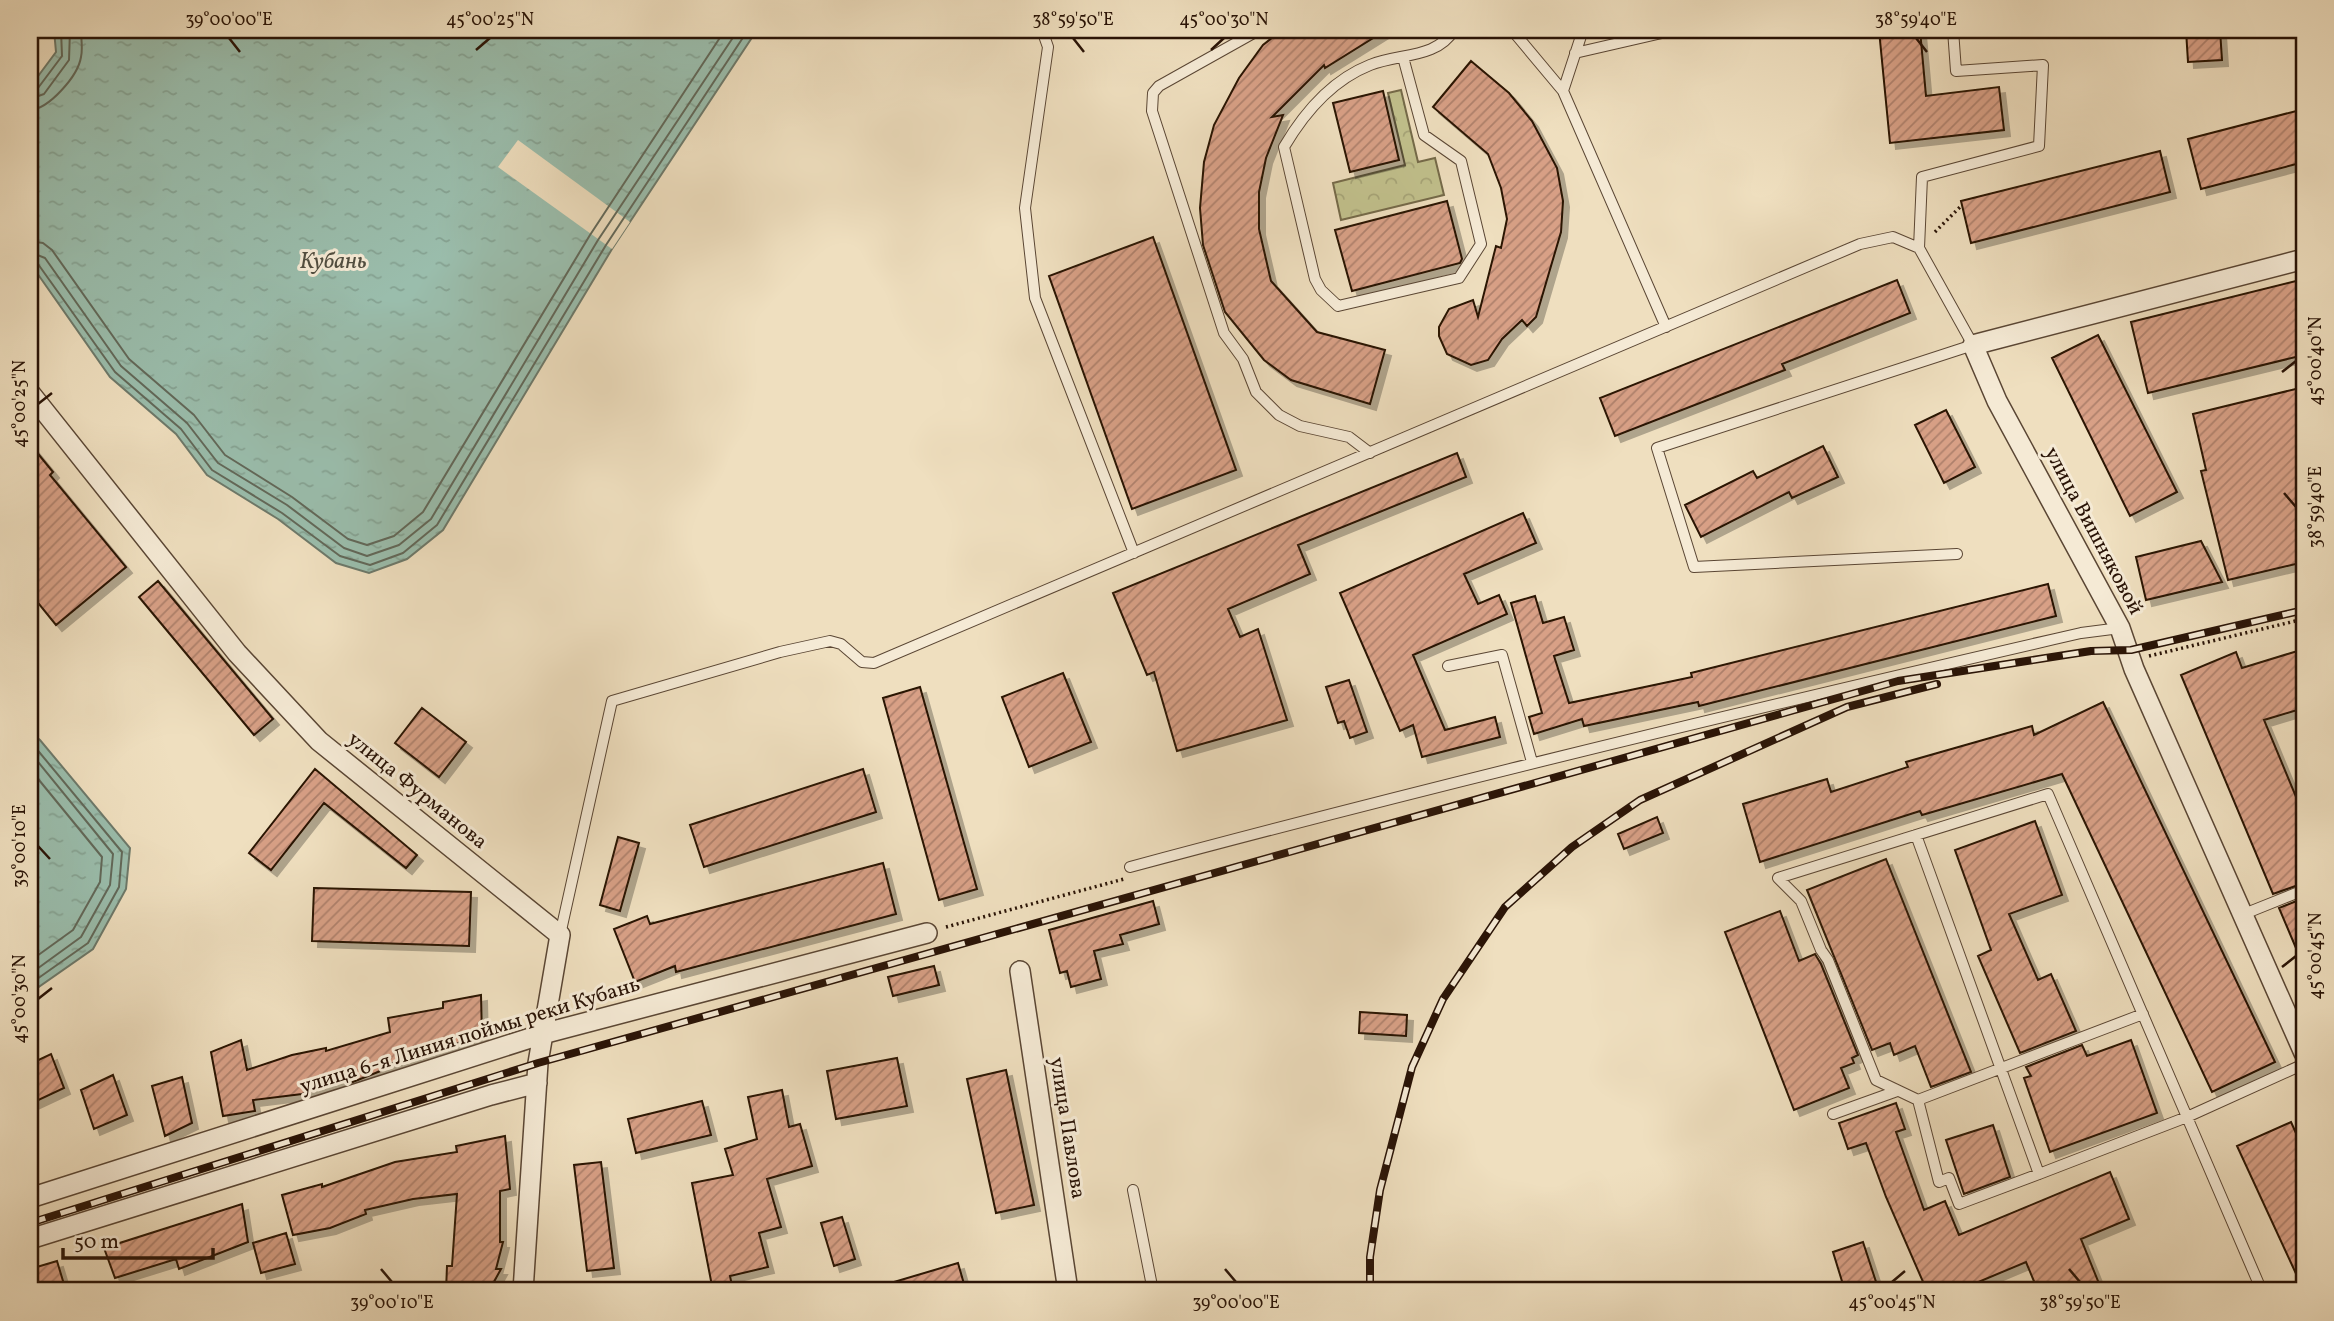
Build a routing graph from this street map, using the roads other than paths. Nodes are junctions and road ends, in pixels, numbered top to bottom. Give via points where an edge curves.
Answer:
1 (1042, 30) edge
2 (1259, 30) edge
3 (1454, 30) edge
4 (1512, 30) edge
5 (1583, 30) edge
6 (1675, 30) edge
7 (1953, 30) edge
8 (1575, 53) junction
9 (1403, 57) junction
10 (1563, 91) junction
11 (1919, 248) junction
12 (2304, 259) edge
13 (1666, 327) junction
14 (1973, 345) junction
15 (30, 393) edge
16 (1370, 453) junction
17 (1134, 553) junction
18 (1957, 554) dead end
19 (2120, 628) junction
20 (1448, 666) dead end
21 (1532, 762) junction
22 (1916, 835) junction
23 (1130, 867) road end
24 (2304, 890) edge
25 (2244, 914) junction
26 (927, 933) road end
27 (560, 936) junction
28 (1020, 971) dead end
29 (2143, 1014) junction
30 (545, 1033) junction
31 (2304, 1053) edge
32 (2304, 1065) edge
33 (2001, 1070) junction
34 (537, 1083) junction
35 (1897, 1091) junction
36 (1918, 1100) junction
37 (1833, 1114) dead end
38 (2187, 1117) junction
39 (2039, 1174) junction
40 (1133, 1190) dead end
41 (30, 1198) edge
42 (30, 1239) edge
43 (2261, 1289) dead end
44 (523, 1291) edge
45 (1069, 1291) edge
46 (1153, 1291) edge

1 - 17 lane via 1048,47 1025,208 1035,298
2 - 16 lane via 1159,86 1153,93 1152,111 1224,333 1243,359 1256,392 1290,423 1349,437
3 - 9 lane via 1433,49
4 - 10 lane
5 - 8 lane
6 - 8 lane
7 - 11 lane via 1956,71 2043,65 2039,146 1922,177
8 - 10 lane
9 - 9 lane via 1371,64 1336,85 1307,113 1284,147 1315,279 1338,306 1459,278 1481,244 1463,167 1424,135
10 - 13 lane
11 - 13 lane via 1893,237 1860,244
11 - 14 lane
12 - 14 street
13 - 16 lane
14 - 18 lane via 1657,449 1694,567
14 - 19 street, улица Вишняковой via 1997,401
15 - 27 street, улица Фурманова via 237,653 320,741
16 - 17 lane
17 - 27 lane via 874,663 862,662 841,643 830,641 612,701
19 - 21 lane via 2067,636
19 - 25 street, улица Вишняковой
20 - 21 lane via 1502,655
21 - 23 lane
22 - 29 lane via 2048,794
22 - 33 lane
22 - 35 lane via 1777,878 1801,901 1875,1080
24 - 25 lane
25 - 31 street, улица Вишняковой
26 - 30 street, улица 6-я Линия поймы реки Кубань
27 - 30 street
28 - 45 street, улица Павлова
29 - 33 lane
29 - 38 lane
30 - 34 street
30 - 41 street, улица 6-я Линия поймы реки Кубань
32 - 38 lane
33 - 36 lane
33 - 39 lane
34 - 42 street
34 - 44 street
35 - 36 lane
35 - 37 lane
36 - 39 lane via 1939,1182 1949,1178 1959,1204
38 - 39 lane
38 - 43 lane
40 - 46 lane

